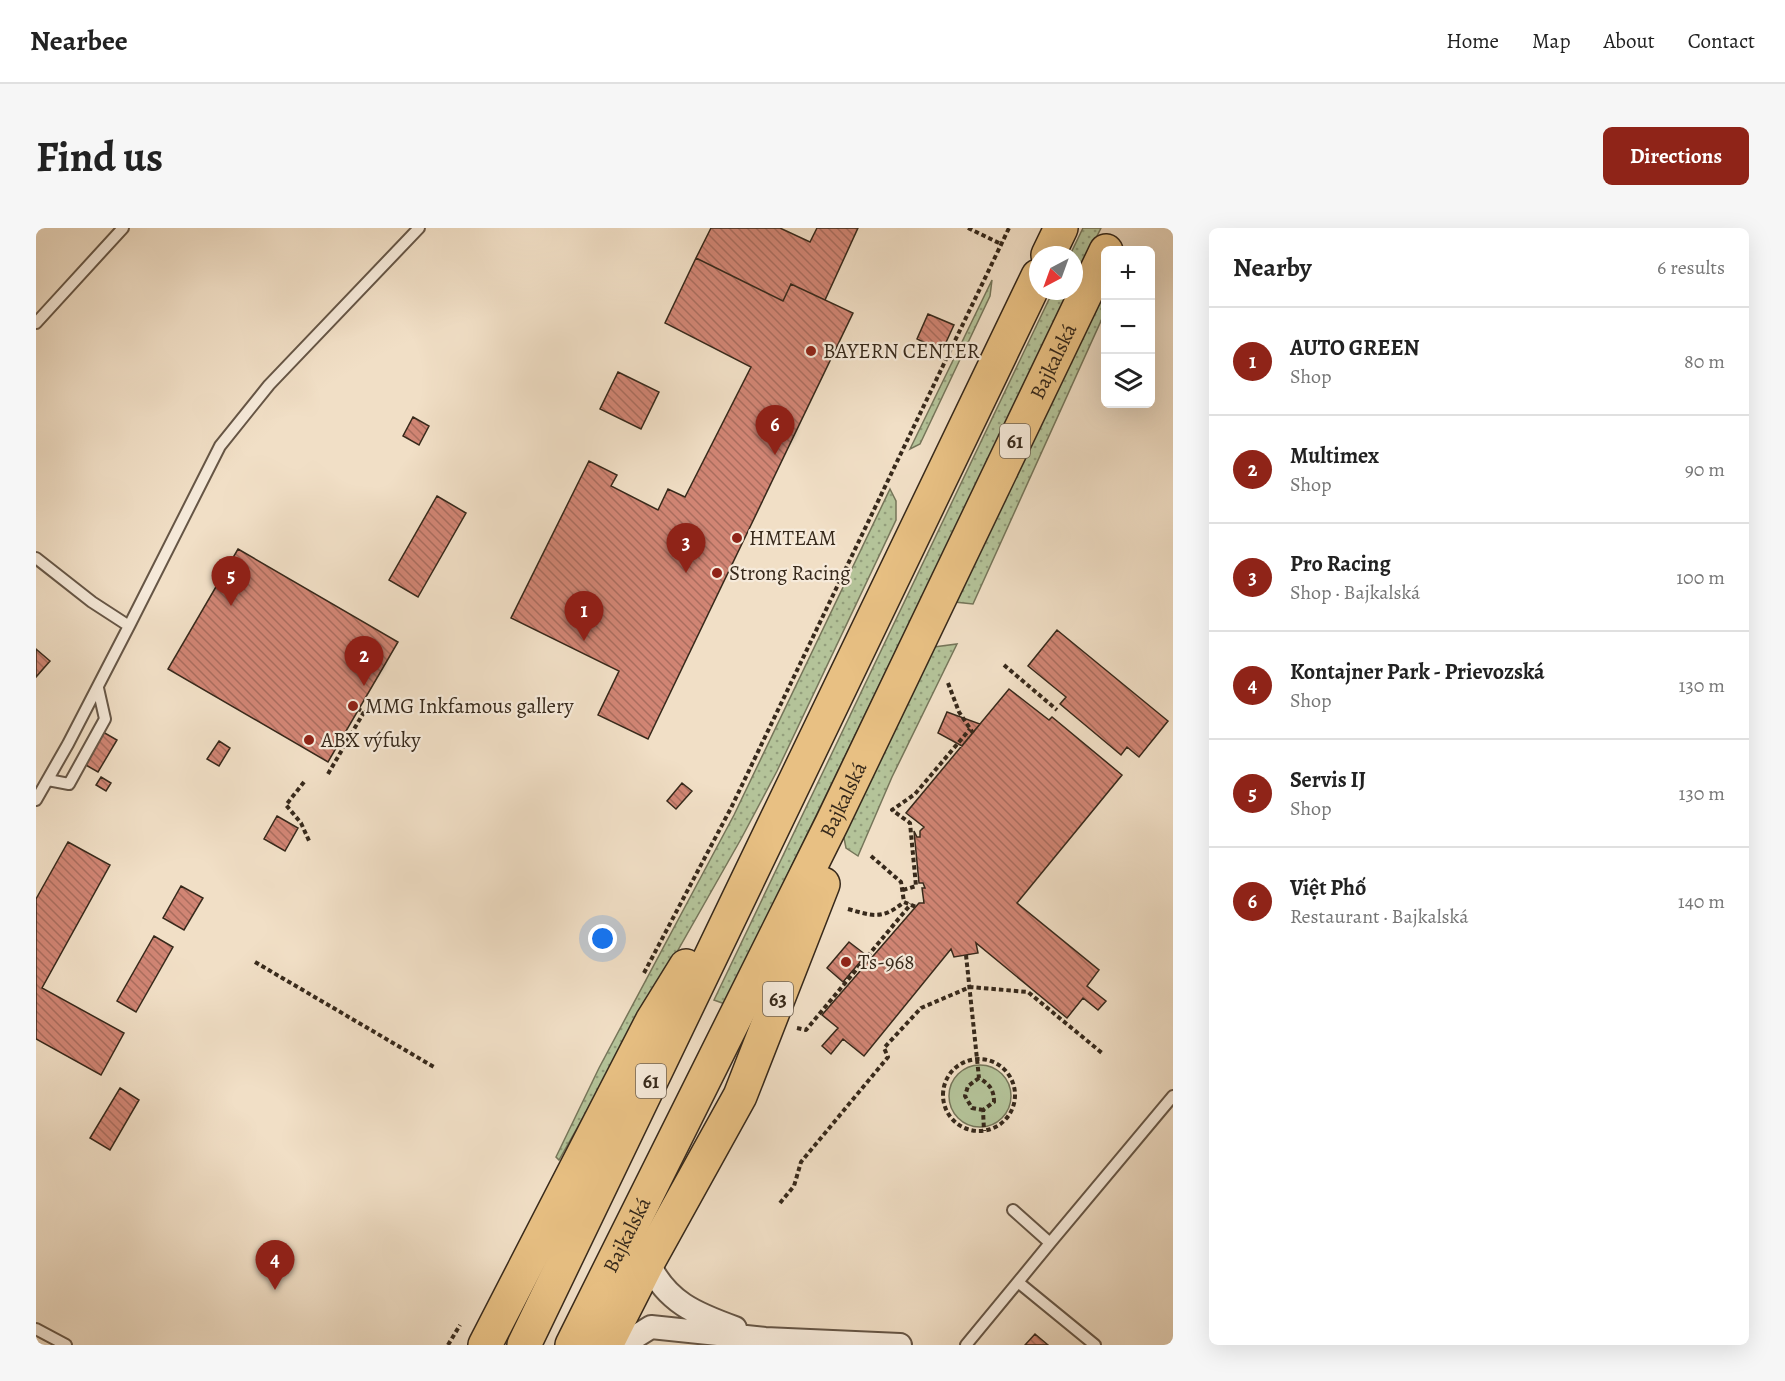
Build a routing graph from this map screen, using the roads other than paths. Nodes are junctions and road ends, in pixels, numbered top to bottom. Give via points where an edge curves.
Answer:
1 (123, 228) edge
2 (419, 228) edge
3 (1061, 228) edge
4 (1117, 228) edge
5 (1052, 246) edge
6 (1108, 246) edge
7 (1101, 261) edge
8 (1029, 295) edge
9 (36, 323) edge
10 (36, 558) edge
11 (129, 626) junction
12 (98, 688) junction
13 (48, 780) junction
14 (36, 800) edge
15 (779, 816) junction
16 (832, 823) junction
17 (1173, 1096) edge
18 (1013, 1210) dead end
19 (1050, 1243) junction
20 (648, 1262) junction
21 (1018, 1282) junction
22 (36, 1329) edge
23 (765, 1339) junction
24 (66, 1345) edge
25 (485, 1345) edge
26 (524, 1345) edge
27 (572, 1345) edge
28 (606, 1345) edge
29 (622, 1345) edge
30 (900, 1345) edge
31 (966, 1345) edge
32 (1095, 1345) edge

1 - 9 lane
2 - 11 lane via 268,385 220,446
3 - 5 main road
4 - 6 main road, Bajkalská / 61
7 - 16 main road, Bajkalská / 61
8 - 15 main road, Bajkalská / 61
10 - 11 lane
11 - 12 lane
12 - 13 lane
12 - 13 lane via 105,719 69,784
13 - 14 lane
15 - 25 main road via 652,1021
15 - 26 main road, Bajkalská / 61
16 - 20 main road, 63 via 824,883 740,1096
16 - 27 main road, Bajkalská / 61
17 - 19 lane
18 - 19 lane
19 - 21 lane
20 - 23 street via 676,1302
20 - 28 main road, 63
21 - 31 lane
21 - 32 lane
22 - 24 lane
23 - 29 street via 651,1327
23 - 30 street

